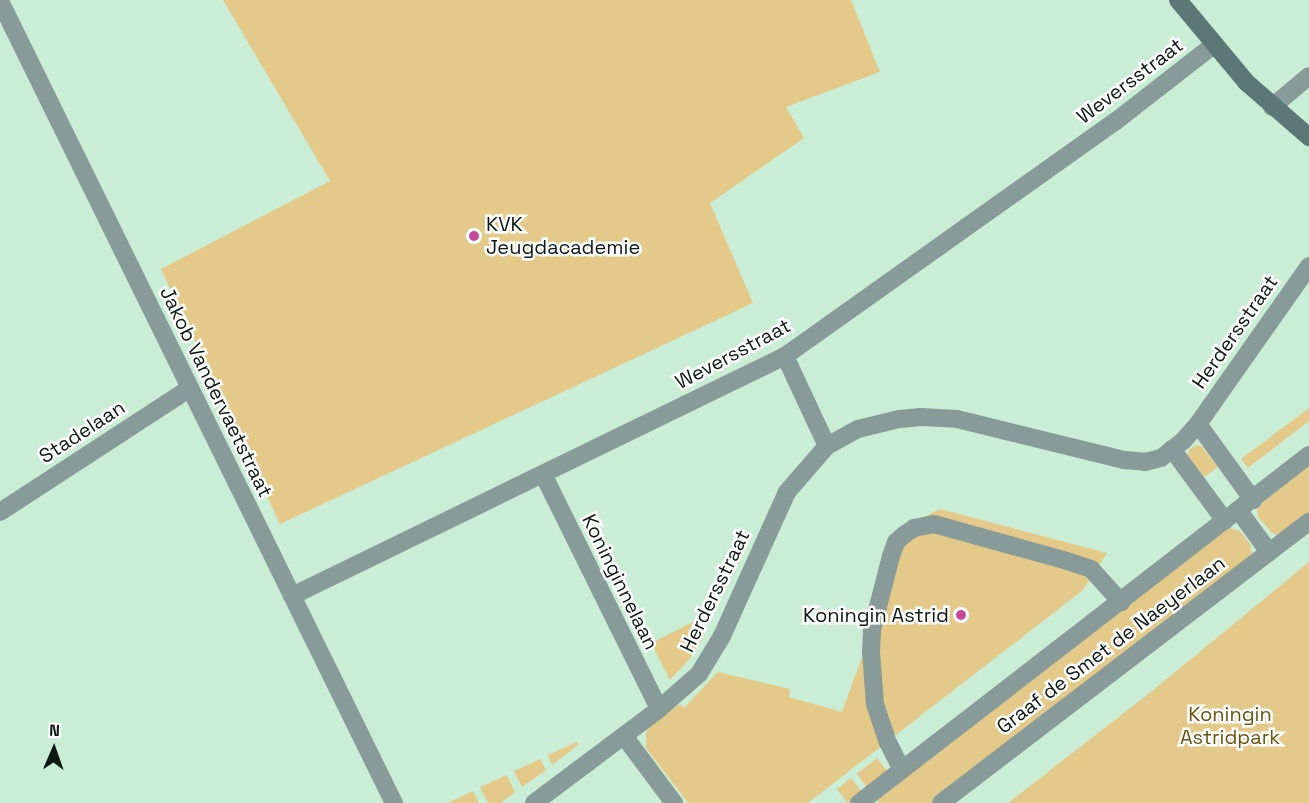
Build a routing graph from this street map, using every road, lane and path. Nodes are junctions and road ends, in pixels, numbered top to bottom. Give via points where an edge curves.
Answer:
1 (1178, 0) edge
2 (0, 1) edge
3 (1215, 44) junction
4 (1309, 76) edge
5 (1272, 107) junction
6 (1309, 137) edge
7 (1309, 267) edge
8 (785, 356) junction
9 (189, 389) junction
10 (1198, 424) junction
11 (827, 446) junction
12 (1173, 449) junction
13 (1309, 455) edge
14 (543, 474) junction
15 (1239, 511) junction
16 (0, 512) edge
17 (1309, 522) edge
18 (1269, 552) junction
19 (292, 596) junction
20 (1121, 602) junction
21 (659, 709) junction
22 (624, 736) junction
23 (902, 770) junction
24 (394, 803) edge
25 (534, 803) edge
26 (674, 803) edge
27 (859, 803) edge
28 (941, 803) edge

1 - 3 street
2 - 9 street, Jakob Vandervaetstraat
3 - 5 street
3 - 8 street, Weversstraat via 1116,121
4 - 5 street
5 - 6 street
7 - 10 street, Herdersstraat
8 - 11 street
8 - 14 street, Weversstraat
9 - 16 street, Stadelaan
9 - 19 street, Jakob Vandervaetstraat
10 - 12 street, Herdersstraat
10 - 15 street
11 - 12 street, Herdersstraat via 858,429 921,417 957,419 1124,460 1145,462 1161,458
11 - 21 street, Herdersstraat via 787,492 722,636 699,674
12 - 15 street
13 - 15 street, Graaf de Smet de Naeyerlaan
14 - 19 street, Weversstraat
14 - 21 street, Koninginnelaan
15 - 18 street
15 - 20 street, Graaf de Smet de Naeyerlaan
17 - 18 street, Graaf de Smet de Naeyerlaan
18 - 28 street, Graaf de Smet de Naeyerlaan
19 - 24 street, Jakob Vandervaetstraat
20 - 23 street, Graaf de Smet de Naeyerlaan
20 - 23 street, Graaf de Smet de Naeyerlaan via 1090,569 1067,561 934,524 914,528 904,535 896,542 891,556 873,626 871,651 875,704
21 - 22 street, Herdersstraat
22 - 25 street, Herdersstraat
22 - 26 street
23 - 27 street, Graaf de Smet de Naeyerlaan

